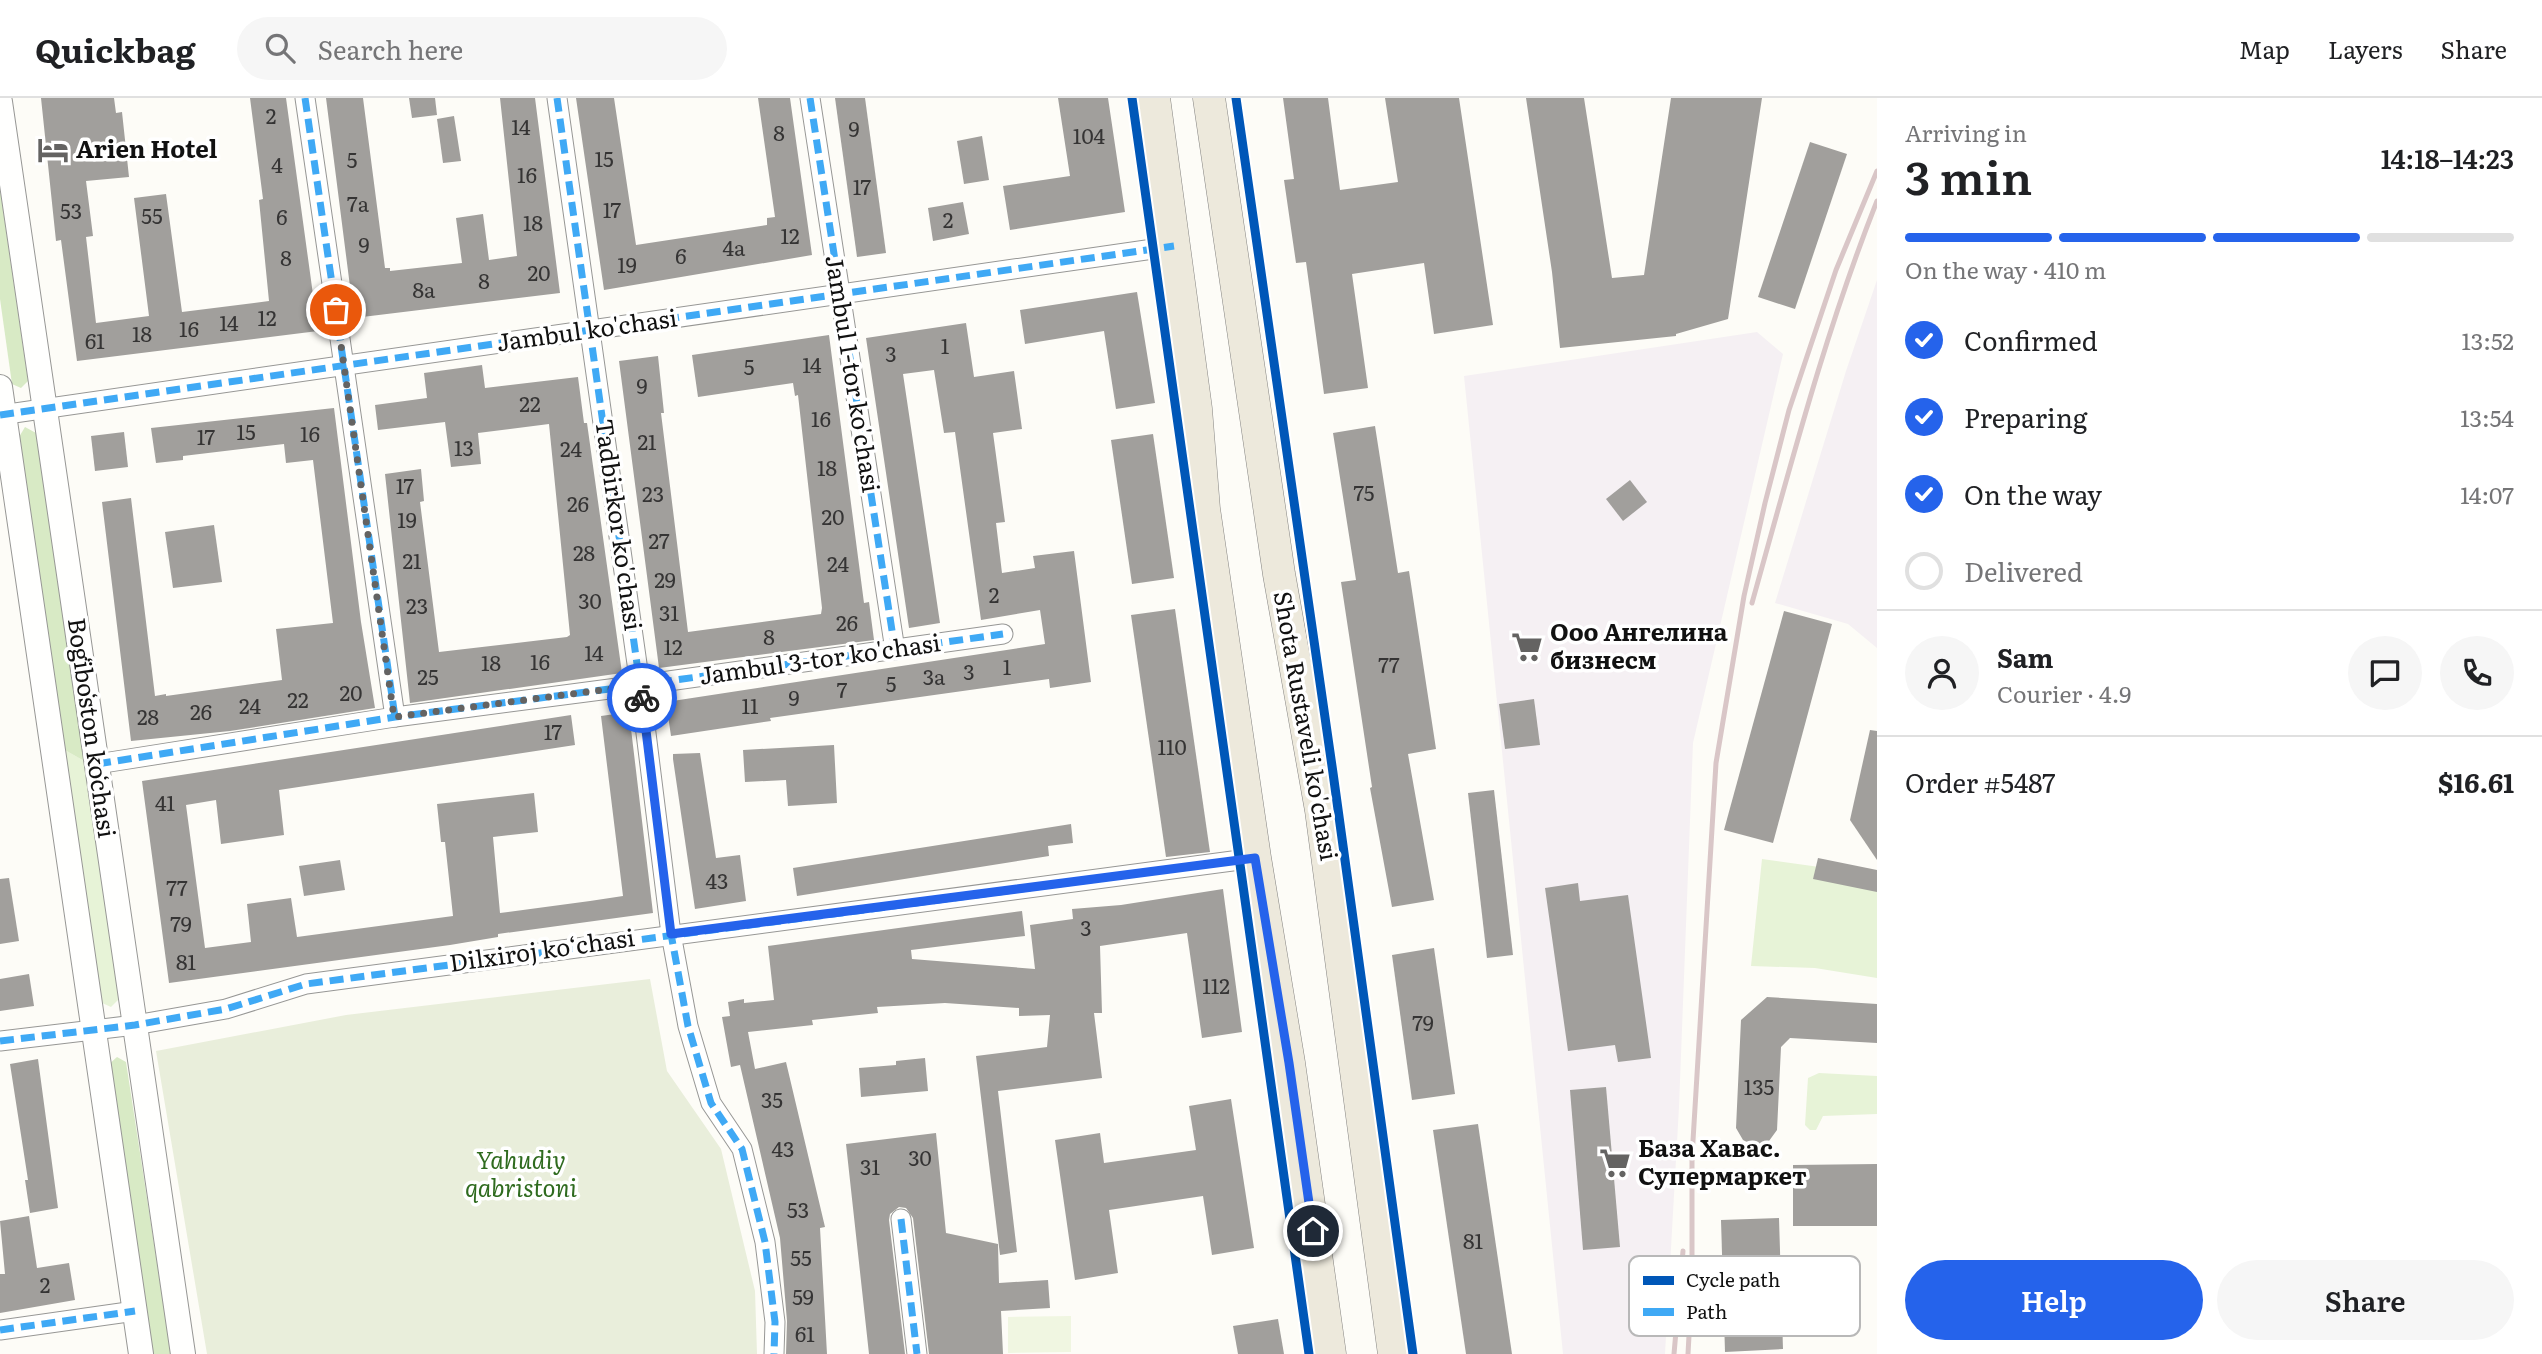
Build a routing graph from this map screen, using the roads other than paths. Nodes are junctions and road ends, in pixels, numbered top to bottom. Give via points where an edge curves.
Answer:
1 (305, 98) edge
2 (557, 98) edge
3 (810, 98) edge
4 (1154, 98) edge
5 (1209, 98) edge
6 (0, 102) edge
7 (1174, 246) junction
8 (839, 294) junction
9 (590, 331) junction
10 (345, 365) junction
11 (0, 387) edge
12 (45, 408) junction
13 (2, 414) edge
14 (1003, 634) dead end
15 (895, 650) junction
16 (640, 685) junction
17 (394, 717) junction
18 (97, 764) junction
19 (1255, 858) junction
20 (671, 934) junction
21 (135, 1025) junction
22 (94, 1030) junction
23 (0, 1041) edge
24 (901, 1219) dead end
25 (135, 1311) junction
26 (0, 1330) edge
27 (141, 1354) edge
28 (183, 1354) edge
29 (774, 1354) edge
30 (917, 1354) edge
31 (1330, 1354) edge
32 (1394, 1354) edge

1 - 10 street
2 - 9 street, Tadbirkor ko'chasi
3 - 8 street, Jambul 1-tor ko'chasi
4 - 7 main road
5 - 32 main road, Shota Rustaveli ko'chasi via 1279,574 1319,798
6 - 12 street, Bogʻiboʻston koʻchasi
7 - 8 street, Jambul ko'chasi
7 - 19 main road via 1204,509
8 - 9 street, Jambul ko'chasi
8 - 15 street, Jambul 1-tor ko'chasi
9 - 10 street, Jambul ko'chasi
9 - 16 street, Tadbirkor ko'chasi
10 - 12 street, Jambul ko'chasi
10 - 17 street
11 - 13 street, Bogʻiboʻston koʻchasi
12 - 13 street, Jambul ko'chasi
12 - 18 street, Bogʻiboʻston koʻchasi
13 - 22 street, Bogʻiboʻston koʻchasi
14 - 15 street, Jambul 3-tor ko'chasi
15 - 16 street, Jambul 3-tor ko'chasi
16 - 17 street, Jambul 3-tor ko'chasi
16 - 20 street, Tadbirkor ko'chasi
17 - 18 street, Jambul 3-tor ko'chasi
18 - 21 street, Bogʻiboʻston koʻchasi
19 - 20 street, Dilxiroj ko‘chasi
19 - 31 main road
20 - 21 street, Dilxiroj ko‘chasi via 306,984 226,1009
20 - 29 street, Tadbirkor ko'chasi via 688,1026 711,1103 742,1149 765,1241 775,1322
21 - 22 street, Dilxiroj ko‘chasi
21 - 28 street, Bogʻiboʻston koʻchasi
22 - 23 street, Dilxiroj ko‘chasi
22 - 25 street, Bogʻiboʻston koʻchasi
24 - 30 street
25 - 26 street
25 - 27 street, Bogʻiboʻston koʻchasi

